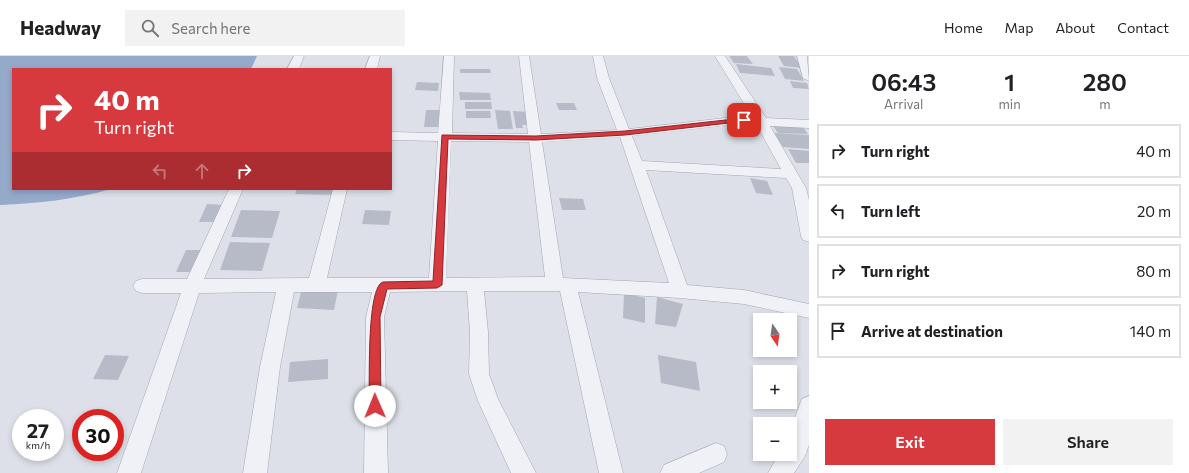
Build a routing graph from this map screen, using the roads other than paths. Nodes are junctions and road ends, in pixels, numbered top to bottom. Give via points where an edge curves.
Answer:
1 (299, 56) edge
2 (374, 56) edge
3 (449, 56) edge
4 (524, 56) edge
5 (598, 56) edge
6 (720, 56) edge
7 (802, 56) edge
8 (293, 68) edge
9 (371, 68) edge
10 (808, 74) edge
11 (760, 120) junction
12 (809, 124) edge
13 (625, 133) junction
14 (392, 136) edge
15 (444, 137) junction
16 (536, 138) junction
17 (637, 165) junction
18 (790, 174) junction
19 (236, 190) edge
20 (340, 190) edge
21 (807, 210) edge
22 (809, 236) edge
23 (475, 284) junction
24 (561, 284) junction
25 (383, 285) junction
26 (437, 285) junction
27 (142, 286) dead end
28 (192, 286) junction
29 (286, 286) junction
30 (316, 286) junction
31 (680, 291) junction
32 (809, 311) edge
33 (809, 406) edge
34 (716, 454) dead end
35 (129, 473) edge
36 (255, 473) edge
37 (376, 473) edge
38 (524, 473) edge
39 (611, 473) edge
40 (672, 473) edge
41 (780, 473) edge

1 - 8 street
2 - 9 street
3 - 15 street
4 - 16 street
5 - 13 street via 603,78
6 - 11 street
7 - 10 street
11 - 12 street
11 - 13 street
11 - 18 street
13 - 16 street
13 - 17 street
14 - 15 street
15 - 16 street
15 - 26 street
16 - 24 street
17 - 18 street
17 - 31 street
18 - 21 street via 799,188
19 - 28 street
20 - 30 street
21 - 22 street
23 - 24 street
23 - 26 street
23 - 38 street via 479,374 488,401
24 - 31 street
24 - 39 street
25 - 26 street
25 - 30 street
25 - 37 street via 374,332
27 - 28 street
28 - 29 street
28 - 35 street
29 - 30 street
29 - 36 street via 270,367
31 - 32 street via 744,297
33 - 41 street via 797,448
34 - 40 street

